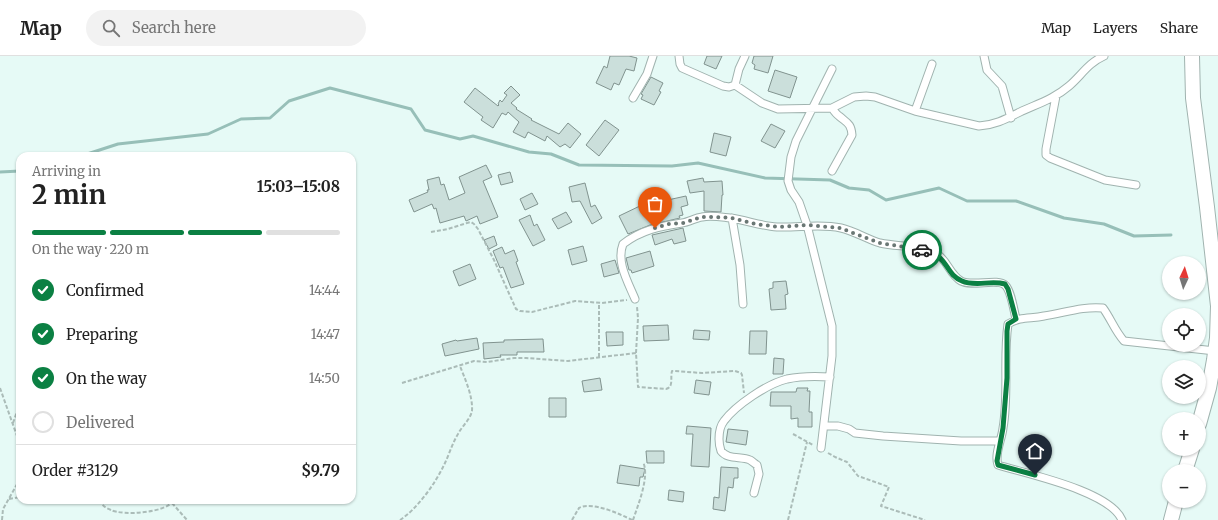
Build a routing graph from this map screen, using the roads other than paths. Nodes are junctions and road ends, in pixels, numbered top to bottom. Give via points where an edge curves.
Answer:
1 (653, 56) edge
2 (679, 56) edge
3 (745, 56) edge
4 (984, 56) edge
5 (1104, 56) edge
6 (1192, 56) edge
7 (1095, 58) edge
8 (932, 64) dead end
9 (832, 69) dead end
10 (736, 85) junction
11 (1056, 96) junction
12 (633, 98) dead end
13 (832, 108) junction
14 (813, 109) junction
15 (915, 111) junction
16 (1011, 118) junction
17 (832, 171) dead end
18 (1136, 185) dead end
19 (732, 218) junction
20 (807, 225) junction
21 (1218, 296) edge
22 (635, 299) road end
23 (743, 304) dead end
24 (1016, 319) junction
25 (1215, 351) junction
26 (830, 377) junction
27 (1202, 412) edge
28 (824, 426) junction
29 (1000, 441) junction
30 (821, 448) road end
31 (754, 493) dead end
32 (1174, 508) edge
33 (1122, 520) edge
34 (1171, 520) edge

1 - 12 street via 647,74
2 - 10 street via 682,68 723,86
3 - 10 street
4 - 16 street via 987,70 1002,86
5 - 7 street
6 - 21 highway via 1193,98
7 - 11 street via 1070,86
8 - 15 street
9 - 14 street
10 - 14 street via 762,103 778,109
11 - 16 street
11 - 18 street via 1046,155 1105,180
13 - 14 street
13 - 15 street via 854,97 866,96
13 - 17 street via 845,120 852,135
14 - 20 street via 796,141 788,181
15 - 16 street via 979,126
19 - 20 street via 778,227
19 - 22 street via 702,217 669,224 631,237 623,244 620,256
19 - 23 street via 740,264
20 - 24 street via 840,228 880,243 926,250 938,255 952,275 969,284 1005,284
20 - 26 street via 832,326
21 - 25 highway
24 - 25 street via 1043,317 1077,309 1103,308 1124,341
24 - 29 street via 1008,324 1007,331 1007,378
25 - 27 highway
26 - 28 street
26 - 31 street via 810,376 772,384 744,402 723,422 719,441 721,450 728,456 750,460 757,466 759,474
28 - 29 street via 838,426 855,433 883,436
28 - 30 street
29 - 33 street via 998,465 1074,487 1112,507 1120,514
32 - 34 highway

